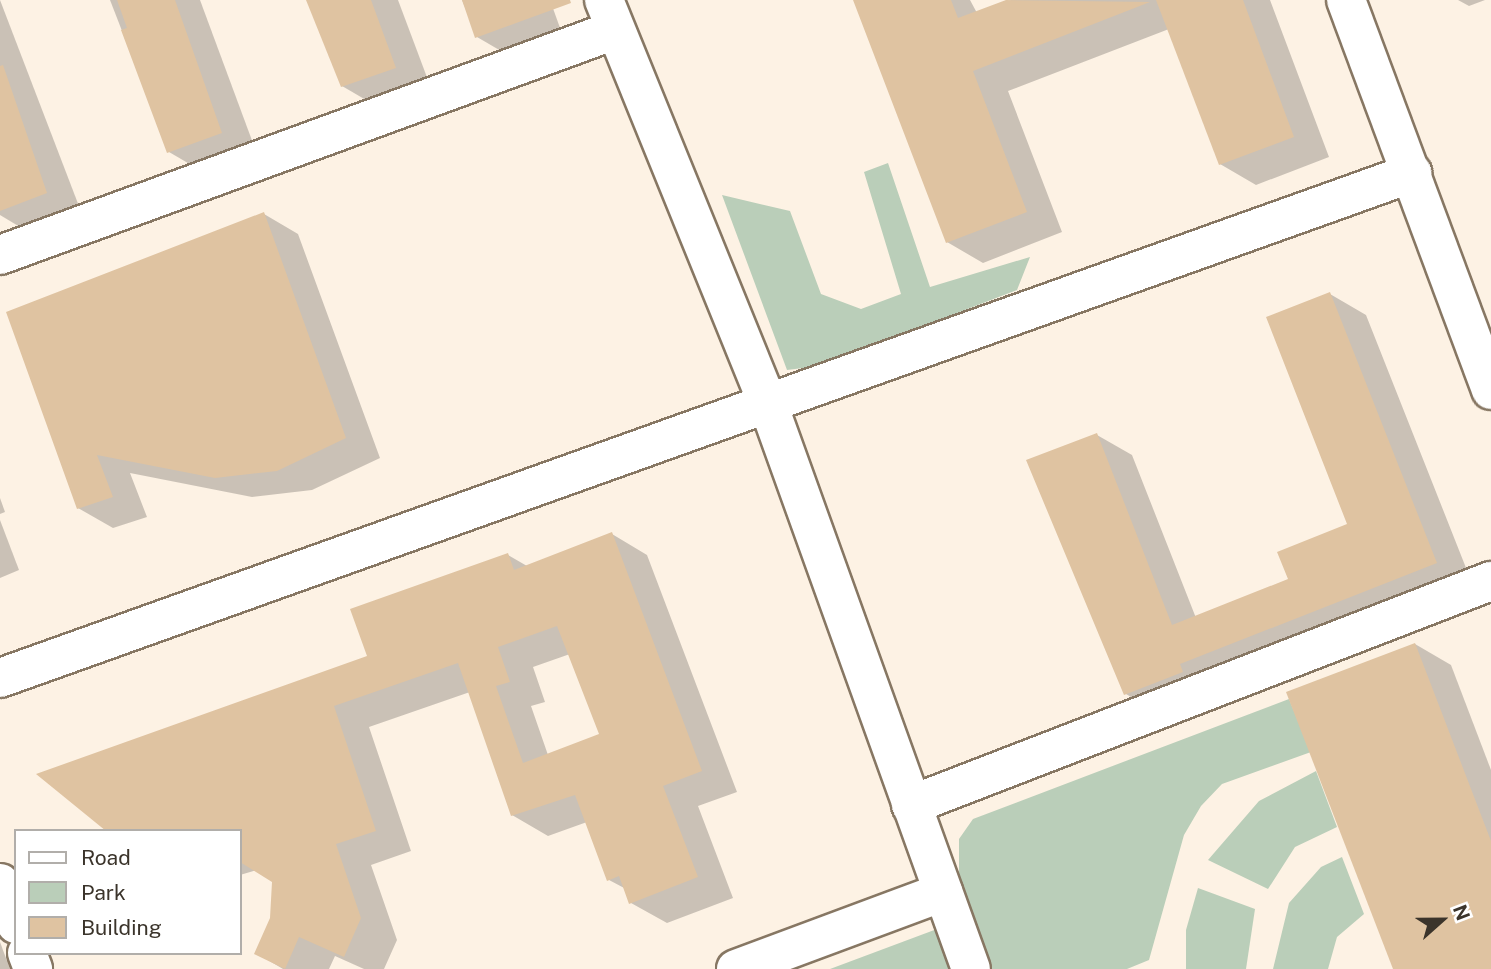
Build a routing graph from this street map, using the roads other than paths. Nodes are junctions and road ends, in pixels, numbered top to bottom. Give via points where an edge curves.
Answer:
1 (1346, 0) edge
2 (610, 15) edge
3 (1411, 172) junction
4 (0, 255) edge
5 (1491, 390) edge
6 (768, 404) junction
7 (1491, 582) edge
8 (0, 678) edge
9 (911, 805) junction
10 (0, 883) edge
11 (943, 892) junction
12 (14, 919) edge
13 (736, 969) edge
14 (971, 969) edge

1 - 3 lane
2 - 4 lane
2 - 6 lane
3 - 5 lane
3 - 6 lane
6 - 8 lane
6 - 9 lane
7 - 9 lane
9 - 11 lane
10 - 12 lane
11 - 13 lane
11 - 14 lane

